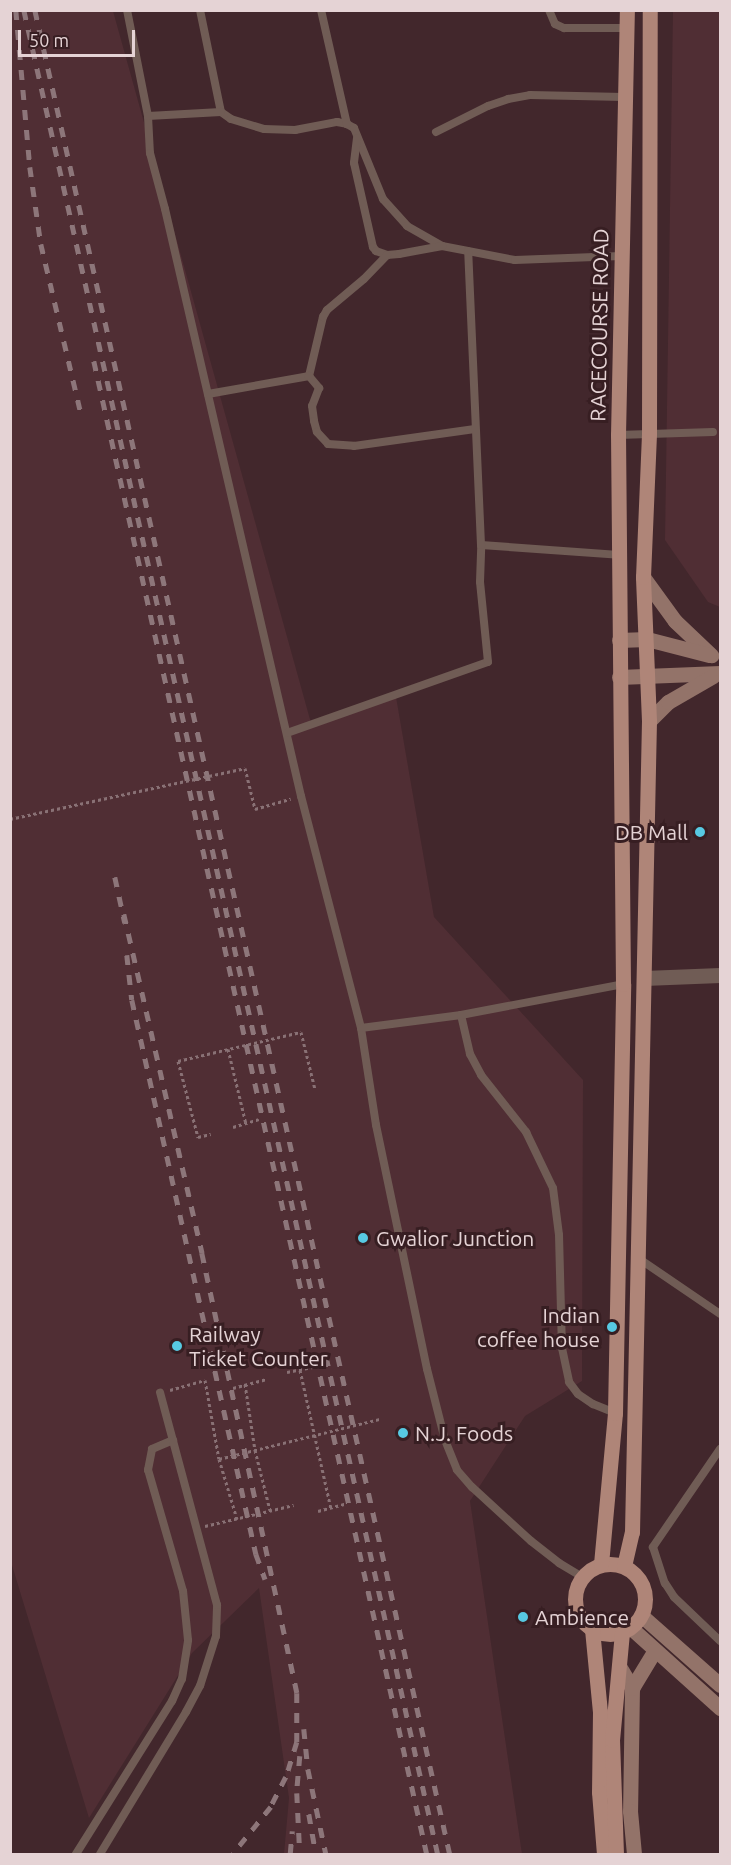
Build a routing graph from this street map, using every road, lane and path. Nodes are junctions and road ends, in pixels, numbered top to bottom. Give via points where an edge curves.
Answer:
1 (128, 10) edge
2 (200, 10) edge
3 (321, 10) edge
4 (549, 10) edge
5 (627, 10) edge
6 (650, 10) edge
7 (626, 28) junction
8 (624, 97) junction
9 (221, 112) junction
10 (148, 116) junction
11 (347, 124) junction
12 (436, 132) dead end
13 (357, 136) junction
14 (442, 246) junction
15 (468, 251) junction
16 (387, 255) junction
17 (621, 256) junction
18 (309, 376) junction
19 (208, 394) junction
20 (475, 429) junction
21 (713, 432) dead end
22 (649, 434) junction
23 (618, 435) junction
24 (481, 545) junction
25 (619, 555) junction
26 (643, 577) junction
27 (647, 639) junction
28 (619, 640) junction
29 (716, 657) edge
30 (718, 674) edge
31 (646, 676) junction
32 (619, 677) junction
33 (649, 721) junction
34 (287, 733) junction
35 (301, 796) junction
36 (10, 819) edge
37 (720, 975) edge
38 (644, 978) junction
39 (623, 984) junction
40 (461, 1015) junction
41 (361, 1028) junction
42 (228, 1049) junction
43 (315, 1089) dead end
44 (259, 1119) dead end
45 (246, 1124) junction
46 (233, 1127) dead end
47 (211, 1134) dead end
48 (638, 1258) junction
49 (720, 1314) edge
50 (313, 1367) dead end
51 (300, 1370) junction
52 (287, 1372) dead end
53 (266, 1378) dead end
54 (245, 1384) junction
55 (233, 1388) dead end
56 (160, 1393) joint
57 (615, 1413) junction
58 (380, 1419) dead end
59 (315, 1435) junction
60 (173, 1440) junction
61 (255, 1449) junction
62 (720, 1449) edge
63 (219, 1459) junction
64 (294, 1504) dead end
65 (345, 1504) dead end
66 (331, 1509) junction
67 (270, 1510) junction
68 (318, 1511) dead end
69 (237, 1519) junction
70 (198, 1528) junction
71 (601, 1564) junction
72 (624, 1566) junction
73 (582, 1577) junction
74 (632, 1626) junction
75 (591, 1629) junction
76 (720, 1641) edge
77 (656, 1650) junction
78 (619, 1666) junction
79 (720, 1685) edge
80 (633, 1688) junction
81 (720, 1708) edge
82 (76, 1854) edge
83 (100, 1854) edge
84 (603, 1854) edge
85 (616, 1854) edge
86 (634, 1854) edge

1 - 10 lane
2 - 9 lane
3 - 11 lane
4 - 7 lane via 555,24 564,28
5 - 7 main road, RACECOURSE ROAD
6 - 22 main road
7 - 8 main road, RACECOURSE ROAD
8 - 12 lane via 508,99
8 - 17 main road, RACECOURSE ROAD
9 - 10 lane
9 - 11 lane via 264,129
10 - 19 lane via 150,153
11 - 13 lane
13 - 14 lane via 391,211 407,226
13 - 16 lane via 354,163 373,247
14 - 15 lane
14 - 16 lane
15 - 17 lane via 515,260
15 - 20 lane
16 - 18 lane via 322,316
17 - 23 main road, RACECOURSE ROAD
18 - 19 lane
18 - 20 lane via 319,388 312,406 317,432 328,444 354,446
19 - 34 lane
20 - 24 lane
21 - 22 lane
22 - 23 lane
22 - 26 main road
23 - 25 main road, RACECOURSE ROAD
24 - 25 lane
24 - 34 lane via 480,582 488,662
25 - 28 main road, RACECOURSE ROAD
26 - 27 main road
26 - 29 main road via 675,621
27 - 28 main road
27 - 29 main road
27 - 31 main road
28 - 32 main road, RACECOURSE ROAD
30 - 31 main road
30 - 33 main road via 668,702
31 - 32 main road
31 - 33 main road
32 - 39 main road, RACECOURSE ROAD
33 - 38 main road
34 - 35 lane
35 - 36 path, bridge via 255,808 245,768
35 - 41 lane
37 - 38 street
38 - 48 main road
39 - 40 lane
39 - 57 main road, RACECOURSE ROAD
40 - 41 lane
40 - 57 lane via 470,1054 526,1132 553,1188 559,1235 561,1348 569,1382 578,1394
41 - 73 lane via 376,1125 427,1369 457,1470 531,1541
42 - 43 path, bridge via 301,1032
42 - 45 path
42 - 47 path, bridge via 178,1061 198,1137
44 - 45 path
45 - 46 path
48 - 49 lane
48 - 72 main road via 632,1532
50 - 51 path
51 - 52 path
51 - 59 path
53 - 54 path
54 - 55 path
54 - 61 path
56 - 60 lane
56 - 63 path via 205,1380
57 - 71 main road, RACECOURSE ROAD
58 - 59 path, bridge
59 - 61 path, bridge
59 - 66 path
60 - 70 lane
60 - 82 lane via 152,1449 148,1470 183,1591 188,1640 182,1679
61 - 63 path, bridge
61 - 67 path
62 - 76 lane via 653,1547 674,1597
63 - 69 path
64 - 67 path
65 - 66 path
66 - 68 path
67 - 69 path
69 - 70 path
70 - 83 lane via 217,1605 210,1659 186,1712
71 - 72 main road
71 - 73 main road
72 - 74 main road via 634,1572 646,1593 646,1605
73 - 75 main road via 575,1600 583,1622
74 - 75 main road via 608,1634
74 - 77 main road
74 - 78 main road
74 - 79 main road
75 - 84 main road via 600,1712
77 - 80 main road
77 - 81 main road
78 - 80 main road
78 - 85 main road via 612,1740
80 - 86 main road via 630,1811

